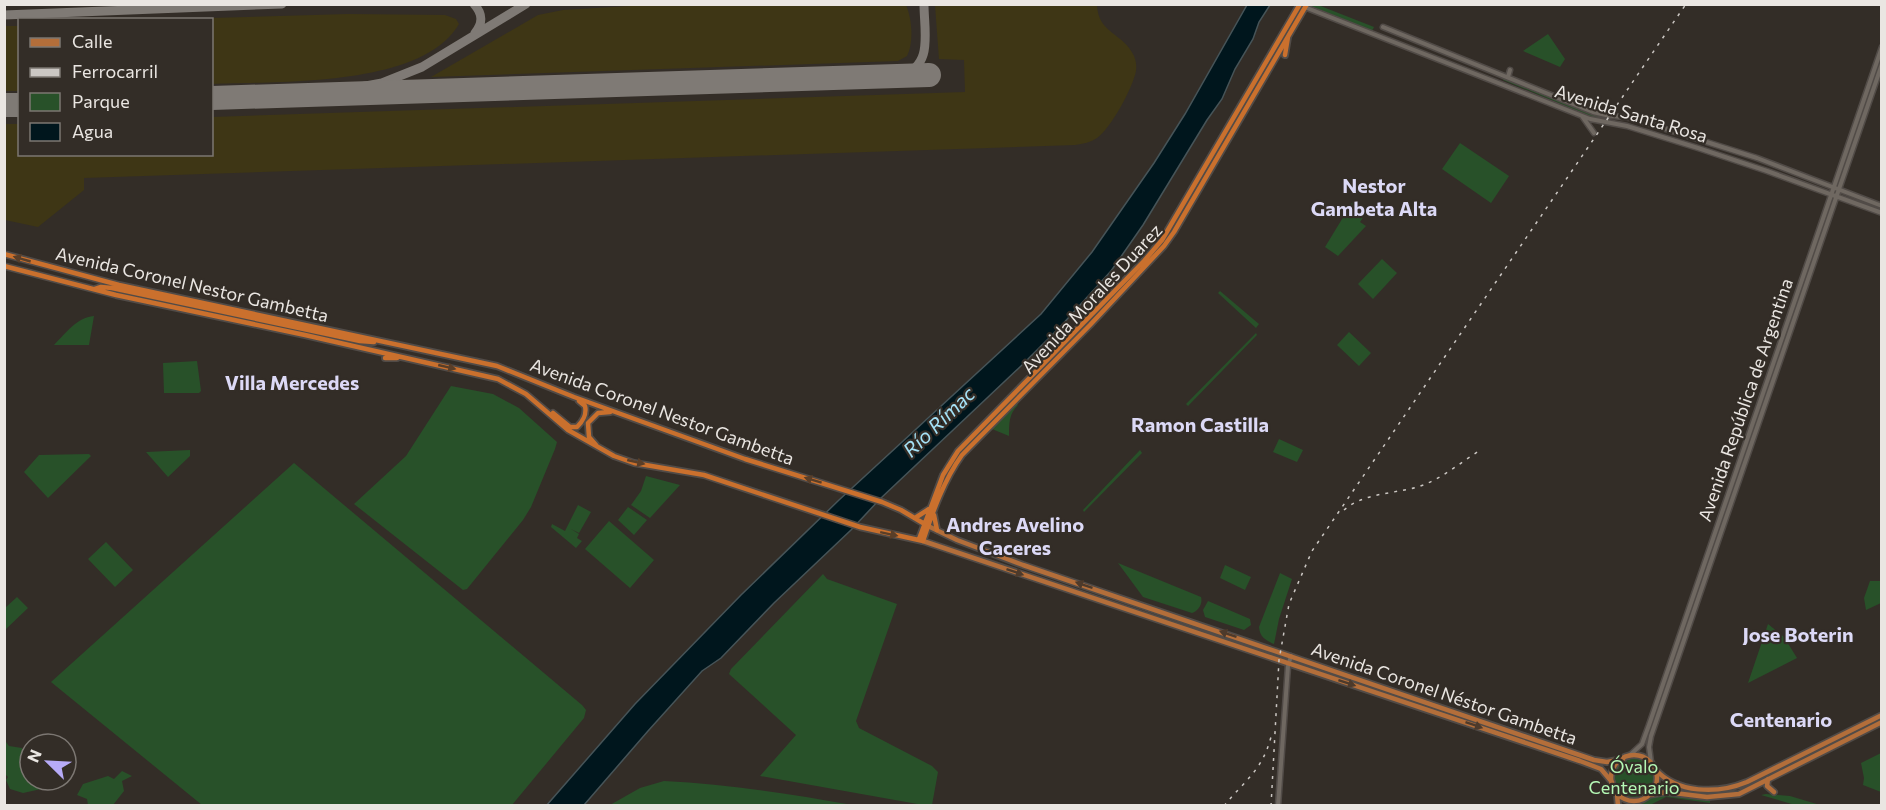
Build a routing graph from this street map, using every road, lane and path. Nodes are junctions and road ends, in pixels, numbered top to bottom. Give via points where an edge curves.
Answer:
1 (1300, 4) edge
2 (1307, 6) edge
3 (1383, 27) dead end
4 (1289, 34) junction
5 (1881, 47) edge
6 (1285, 55) dead end
7 (1462, 59) junction
8 (1881, 64) edge
9 (1459, 67) junction
10 (1510, 70) dead end
11 (1508, 77) junction
12 (1582, 116) junction
13 (1594, 133) dead end
14 (1836, 190) junction
15 (1833, 197) junction
16 (1881, 206) edge
17 (1881, 213) edge
18 (4, 254) edge
19 (4, 266) edge
20 (93, 292) junction
21 (383, 342) junction
22 (574, 397) junction
23 (541, 406) junction
24 (618, 413) junction
25 (607, 453) junction
26 (932, 511) junction
27 (915, 518) junction
28 (926, 525) junction
29 (937, 530) junction
30 (921, 540) junction
31 (957, 540) junction
32 (959, 554) junction
33 (1131, 594) dead end
34 (1125, 599) junction
35 (1291, 656) junction
36 (1288, 663) junction
37 (1881, 715) edge
38 (1881, 722) edge
39 (1652, 726) junction
40 (1629, 756) junction
41 (1623, 759) junction
42 (1651, 762) junction
43 (1778, 766) junction
44 (1655, 769) junction
45 (1781, 772) junction
46 (1768, 779) junction
47 (1612, 782) junction
48 (1774, 792) dead end
49 (1617, 794) junction
50 (1648, 795) junction
51 (1640, 800) junction
52 (1278, 806) edge
53 (1618, 806) edge
54 (1633, 806) edge

1 - 26 highway, Avenida Morales Duarez via 1162,240 964,444 943,475
2 - 4 highway, Avenida Morales Duarez
2 - 9 main road, Avenida Santa Rosa
3 - 7 main road, Avenida Santa Rosa
4 - 6 highway
4 - 26 highway, Avenida Morales Duarez via 1164,246 969,447 952,470
5 - 14 main road, Avenida República de Argentina
7 - 9 main road
7 - 11 main road, Avenida Santa Rosa
8 - 14 main road, Avenida República de Argentina
9 - 12 main road, Avenida Santa Rosa
10 - 11 main road
11 - 14 main road, Avenida Santa Rosa via 1600,114 1631,118 1757,158
12 - 13 main road
12 - 15 main road, Avenida Santa Rosa via 1708,151
14 - 15 main road, Avenida República de Argentina
14 - 16 main road, Avenida Santa Rosa
15 - 17 main road, Avenida Santa Rosa
15 - 39 main road, Avenida República de Argentina
21 -> 18 highway, Avenida Coronel Nestor Gambetta via 119,285
19 - 20 highway, Avenida Coronel Nestor Gambetta
20 - 21 highway via 101,287 112,288 360,341
20 -> 23 highway, Avenida Coronel Nestor Gambetta via 498,379
21 - 22 highway, Avenida Coronel Nestor Gambetta via 497,366
22 - 23 highway via 585,406 586,413 574,428
22 - 24 highway, Avenida Coronel Nestor Gambetta
23 - 25 highway, Avenida Coronel Nestor Gambetta via 568,430
24 - 25 highway via 598,413 588,423 589,437
27 -> 24 highway, Avenida Coronel Nestor Gambetta via 882,502 745,459
25 -> 30 highway, Avenida Coronel Nestor Gambetta via 634,463 704,475 860,527
26 - 27 highway
26 - 28 highway, Avenida Morales Duarez
26 - 29 highway
27 - 28 highway, Avenida Coronel Nestor Gambetta
28 - 29 main road, Avenida Coronel Nestor Gambetta
28 - 30 highway, Avenida Morales Duarez
29 - 31 main road, Avenida Coronel Nestor Gambetta
30 - 32 main road, Avenida Coronel Nestor Gambetta
31 - 32 main road
34 -> 31 main road, Avenida Coronel Nestor Gambetta
32 -> 36 main road, Avenida Coronel Nestor Gambetta
33 - 34 main road
35 -> 34 main road, Avenida Coronel Nestor Gambetta
35 - 36 main road
35 - 41 main road, Avenida Coronel Néstor Gambetta via 1594,760
36 -> 47 main road, Avenida Coronel Néstor Gambetta via 1598,768
36 - 52 main road
37 - 43 main road
38 - 45 main road
39 - 40 main road, Avenida República de Argentina via 1642,744
39 - 42 main road, Avenida República de Argentina
40 - 41 main road
40 - 42 main road
41 - 47 main road via 1613,770
42 - 44 main road
43 - 44 main road via 1742,784 1717,790 1679,785
43 - 45 main road
44 - 50 main road via 1655,784
45 - 46 main road
46 - 48 main road via 1767,786
46 - 50 main road via 1724,797 1666,792
47 - 49 main road
49 - 51 main road
49 - 53 main road
50 - 51 main road
51 - 54 main road

